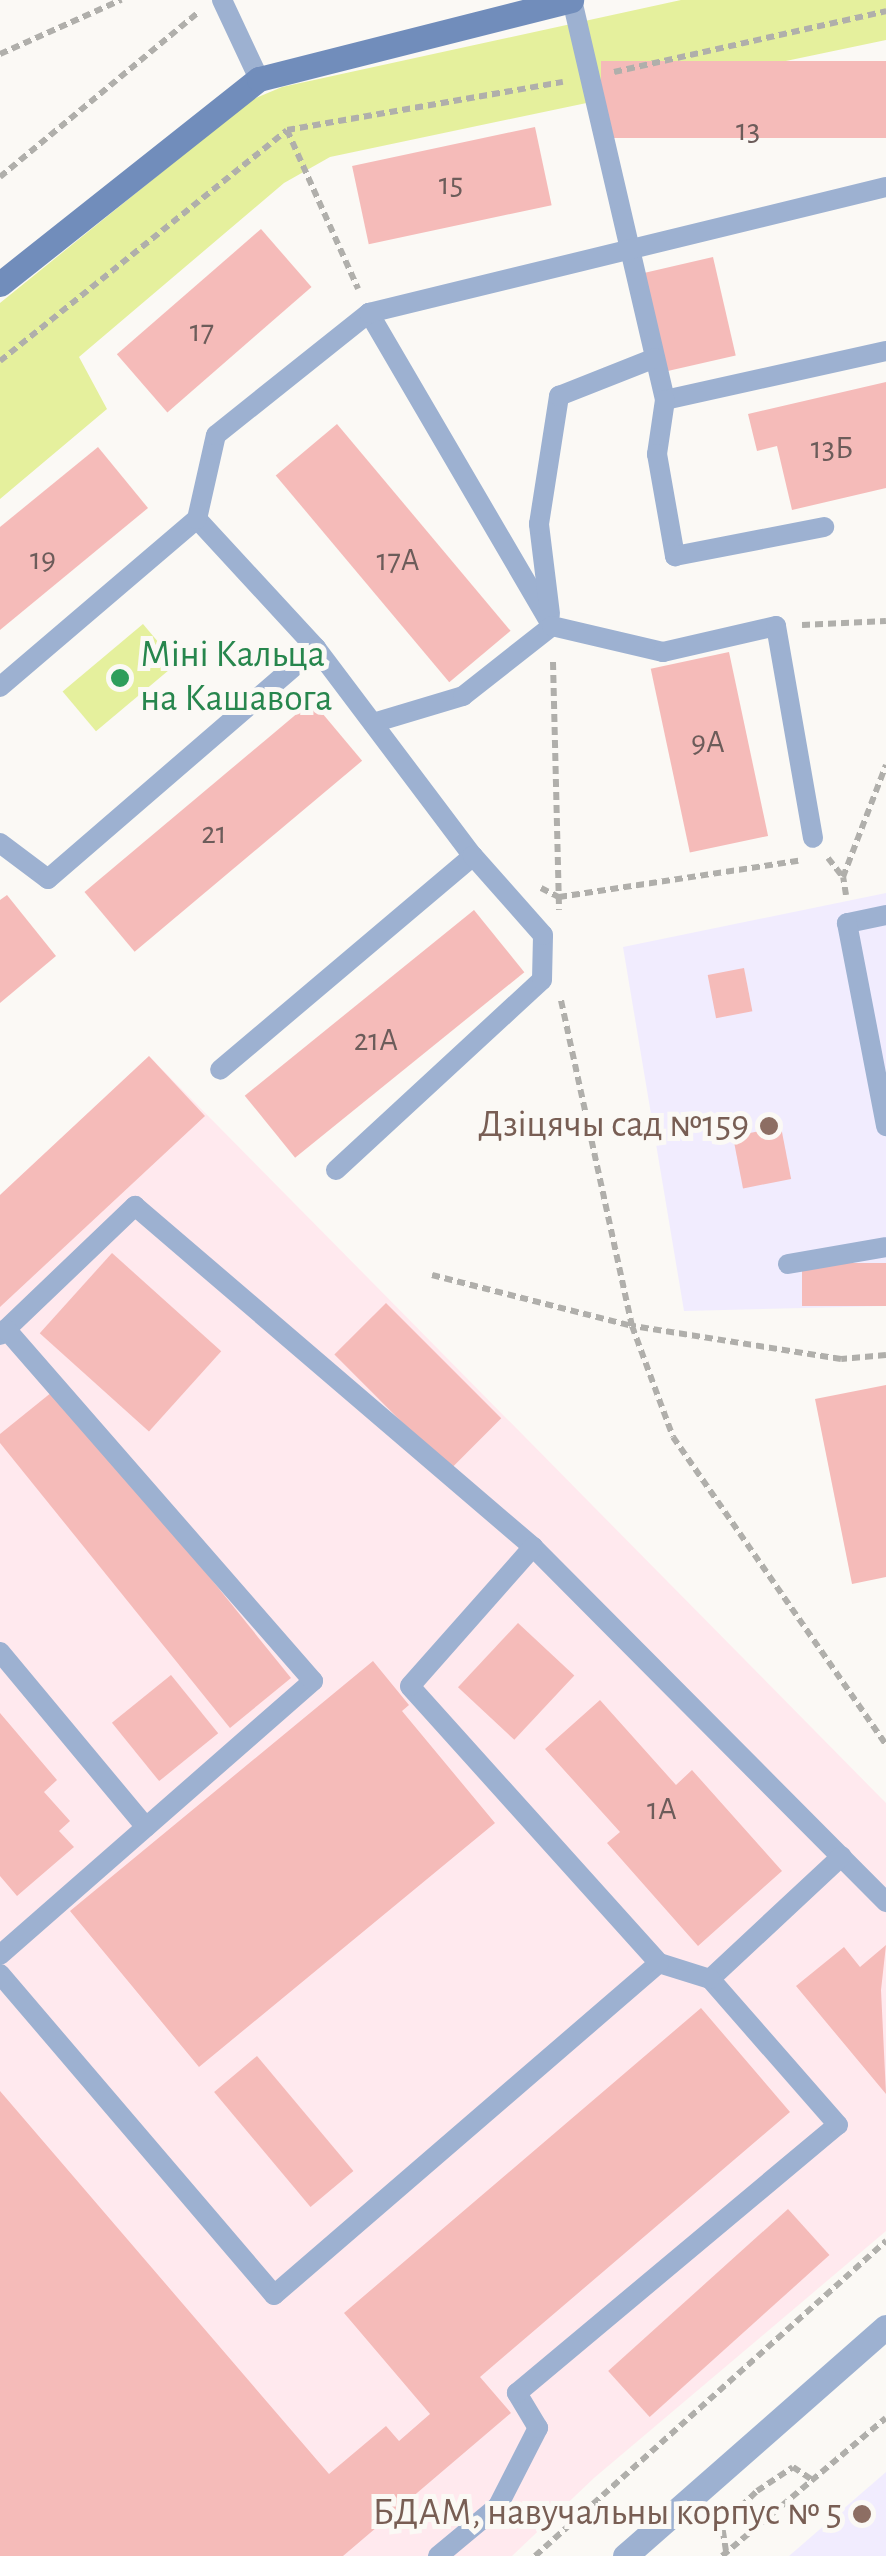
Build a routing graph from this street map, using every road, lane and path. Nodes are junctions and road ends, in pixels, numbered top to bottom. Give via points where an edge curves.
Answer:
1 (121, 0) edge
2 (571, 0) edge
3 (214, 3) edge
4 (886, 10) edge
5 (0, 54) edge
6 (592, 77) junction
7 (260, 79) junction
8 (286, 130) junction
9 (0, 177) edge
10 (886, 187) edge
11 (628, 246) junction
12 (0, 284) edge
13 (368, 312) junction
14 (886, 351) edge
15 (655, 358) junction
16 (0, 361) edge
17 (665, 400) junction
18 (197, 520) junction
19 (824, 527) dead end
20 (886, 620) edge
21 (552, 626) junction
22 (776, 626) junction
23 (316, 648) junction
24 (0, 687) edge
25 (374, 723) junction
26 (886, 765) edge
27 (813, 838) joint
28 (0, 843) edge
29 (473, 856) junction
30 (8, 868) edge
31 (524, 880) dead end
32 (559, 897) junction
33 (847, 901) dead end
34 (559, 915) dead end
35 (886, 916) edge
36 (558, 987) dead end
37 (220, 1070) dead end
38 (886, 1126) edge
39 (336, 1170) dead end
40 (886, 1246) edge
41 (788, 1264) dead end
42 (432, 1275) dead end
43 (632, 1326) junction
44 (3, 1332) edge
45 (886, 1354) edge
46 (534, 1548) junction
47 (0, 1652) edge
48 (886, 1744) edge
49 (146, 1827) junction
50 (842, 1856) junction
51 (886, 1902) edge
52 (0, 1954) edge
53 (659, 1963) junction
54 (0, 1974) edge
55 (710, 1980) junction
56 (884, 2244) edge
57 (886, 2327) edge
58 (886, 2418) edge
59 (812, 2480) junction
60 (724, 2554) edge
61 (438, 2556) edge
62 (535, 2556) edge
63 (625, 2556) edge

1 - 5 path
2 - 6 lane
2 - 7 main road
3 - 7 lane
3 - 9 path
4 - 6 path
6 - 8 path
6 - 11 lane
7 - 12 main road
8 - 13 path
8 - 16 path
10 - 11 lane
11 - 13 lane
11 - 15 lane
13 - 18 lane via 216,435
13 - 21 lane
14 - 17 lane
15 - 17 lane
15 - 21 lane via 559,396 539,524
17 - 19 lane via 657,454 675,556
18 - 23 lane
18 - 24 lane
20 - 22 path
21 - 22 lane via 664,652
21 - 25 lane via 463,696
21 - 32 path
22 - 27 lane
23 - 25 lane
23 - 30 lane via 48,879
25 - 29 lane
26 - 33 path via 842,877
27 - 32 path via 794,866
28 - 30 lane
29 - 37 lane
29 - 39 lane via 543,935 542,980
31 - 32 path
32 - 34 path
35 - 38 lane via 847,923
36 - 43 path
40 - 41 lane
42 - 43 path
43 - 45 path via 841,1359
43 - 48 path via 673,1437
44 - 46 lane via 135,1206
44 - 49 lane via 313,1682
46 - 50 lane
46 - 53 lane via 410,1686
47 - 49 lane
49 - 52 lane
50 - 51 lane
50 - 55 lane
53 - 54 lane via 274,2294
53 - 55 lane
55 - 61 lane via 838,2125 517,2393 538,2428 498,2506
56 - 62 path
57 - 63 street
58 - 59 path
59 - 60 path
59 - 60 path via 793,2467 757,2492 722,2524

